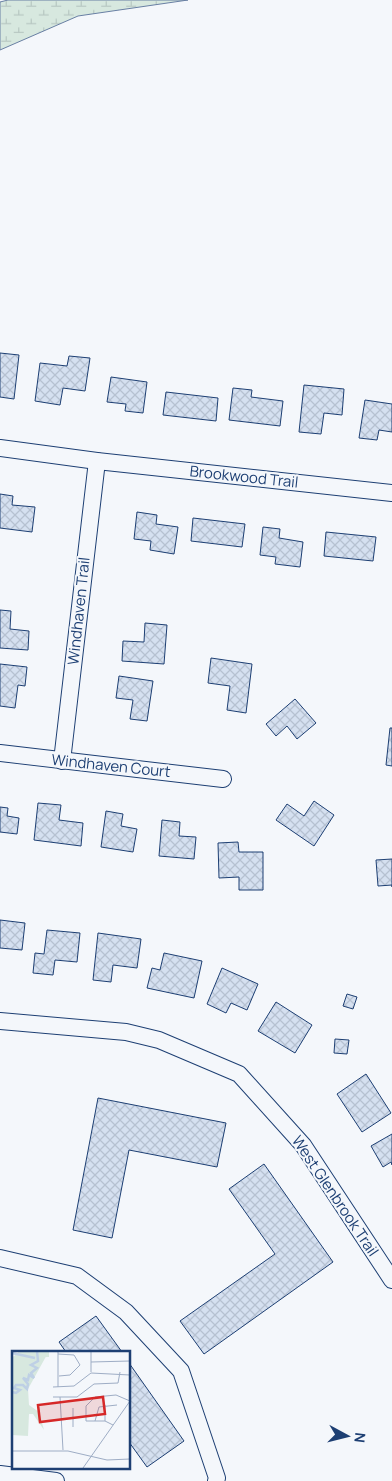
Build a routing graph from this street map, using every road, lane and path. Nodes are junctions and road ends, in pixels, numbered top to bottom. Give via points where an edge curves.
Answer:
1 (0, 448) edge
2 (97, 460) junction
3 (392, 493) edge
4 (0, 753) edge
5 (62, 761) junction
6 (223, 779) dead end
7 (0, 1021) edge
8 (0, 1258) edge
9 (392, 1280) edge
10 (0, 1474) edge
11 (56, 1481) edge
12 (216, 1481) edge

1 - 2 street, Brookwood Trail
2 - 3 street, Brookwood Trail
2 - 5 street, Windhaven Trail
4 - 5 street, Windhaven Court
5 - 6 street, Windhaven Court
7 - 9 street, West Glenbrook Trail via 126,1032 159,1040 239,1074 303,1145
8 - 12 street via 78,1276 126,1312 181,1371
10 - 11 street

